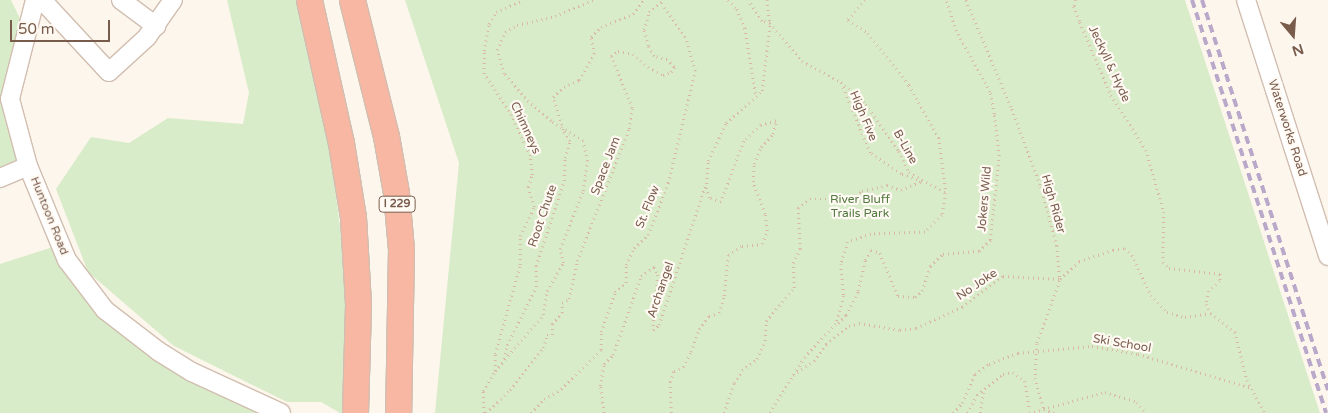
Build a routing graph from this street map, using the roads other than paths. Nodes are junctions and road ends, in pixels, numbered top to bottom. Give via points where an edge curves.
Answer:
1 (35, 0) edge
2 (42, 0) edge
3 (121, 0) edge
4 (174, 0) edge
5 (309, 0) edge
6 (352, 0) edge
7 (1246, 0) edge
8 (156, 26) junction
9 (28, 166) junction
10 (0, 178) edge
11 (1328, 255) edge
12 (281, 413) edge
13 (355, 413) edge
14 (398, 413) edge

1 - 9 street, Huntoon Road via 10,99
2 - 8 street via 109,72
3 - 8 street
4 - 8 street
5 - 13 highway via 341,143 353,217 358,305
6 - 14 highway, I 229 via 386,136 396,193 401,249
7 - 11 street, Waterworks Road
9 - 10 street
9 - 12 street, Huntoon Road via 67,260 105,310 150,346 192,372

